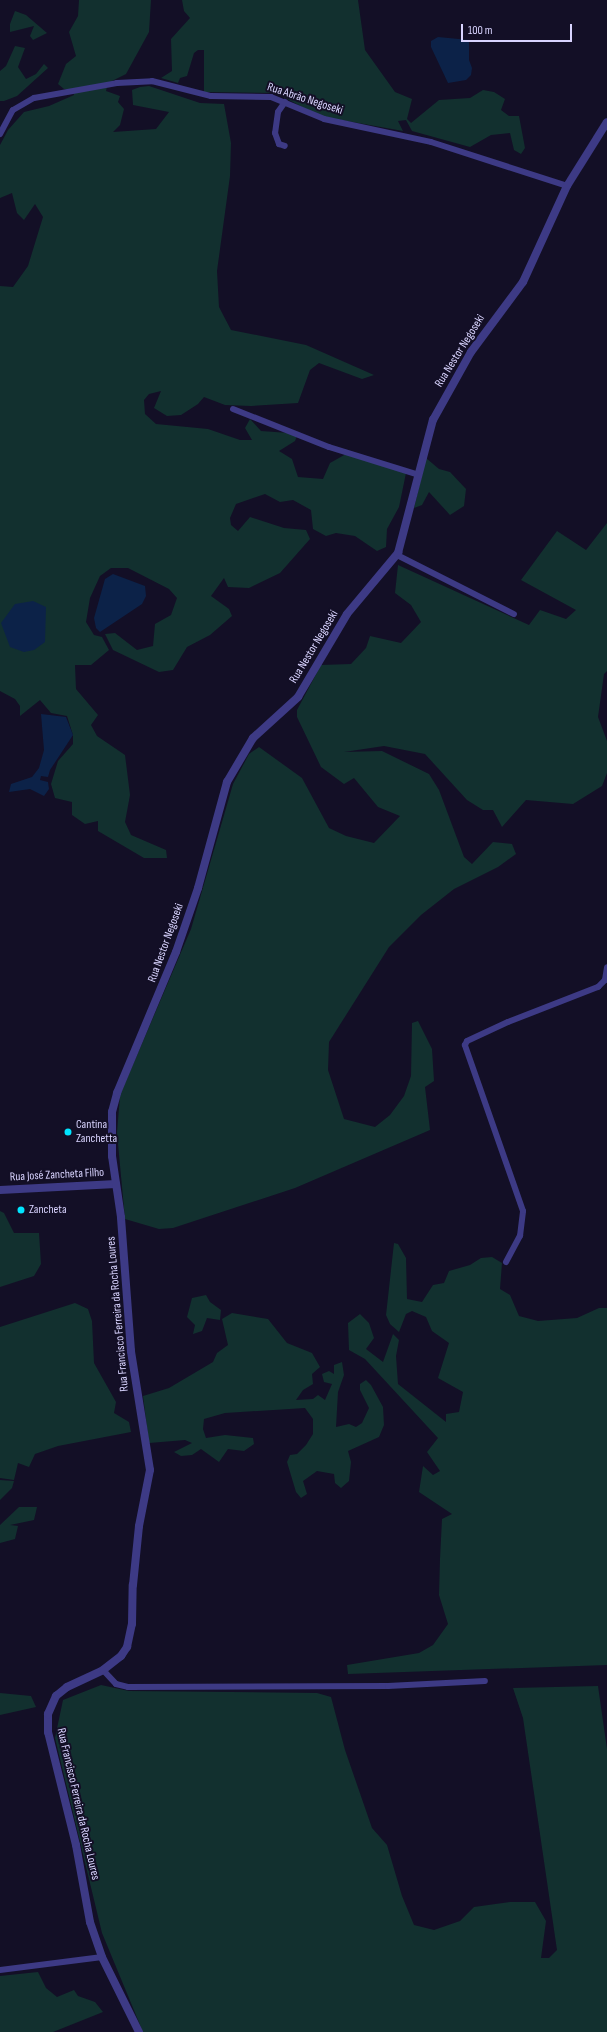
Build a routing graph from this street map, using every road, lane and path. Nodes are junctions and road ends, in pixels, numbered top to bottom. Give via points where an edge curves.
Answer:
1 (284, 102) junction
2 (607, 122) edge
3 (0, 134) edge
4 (285, 146) dead end
5 (567, 186) junction
6 (233, 409) dead end
7 (419, 475) junction
8 (397, 555) junction
9 (514, 614) dead end
10 (607, 967) edge
11 (116, 1184) junction
12 (0, 1190) edge
13 (506, 1262) dead end
14 (103, 1670) junction
15 (485, 1681) dead end
16 (102, 1957) junction
17 (0, 1970) edge
18 (139, 2032) edge

1 - 3 street, Rua Abrão Negoseki via 263,95 211,96 162,82 117,83 51,94 23,103 13,110
1 - 4 street via 278,112 275,133 279,144
1 - 5 street, Rua Abrão Negoseki via 324,119 432,142
2 - 5 street, Rua Nestor Negoseki
5 - 7 street, Rua Nestor Negoseki via 523,282 482,336 442,402 433,420
6 - 7 street via 330,447
7 - 8 street, Rua Nestor Negoseki
8 - 9 street
8 - 11 street, Rua Nestor Negoseki via 347,614 298,697 253,738 227,782 198,888 176,952 115,1100 111,1133
10 - 13 street via 605,980 598,987 508,1022 467,1041 465,1045 522,1211 520,1236
11 - 12 street, Rua José Zancheta Filho
11 - 14 street, Rua Francisco Ferreira da Rocha Loures via 131,1351 150,1470 138,1531 130,1638 121,1656
14 - 15 street via 116,1684 128,1687 388,1686
14 - 16 street, Rua Francisco Ferreira da Rocha Loures via 67,1687 51,1704 48,1714 51,1746 75,1839 90,1922
16 - 17 street
16 - 18 street, Rua Francisco Ferreira da Rocha Loures

